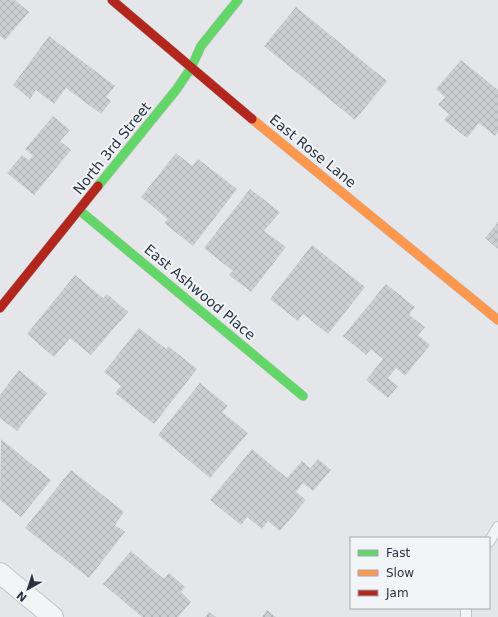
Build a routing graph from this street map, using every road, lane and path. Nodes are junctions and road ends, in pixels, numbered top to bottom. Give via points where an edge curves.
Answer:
1 (112, 0) edge
2 (238, 0) edge
3 (190, 68) junction
4 (79, 210) junction
5 (0, 308) edge
6 (498, 320) edge
7 (303, 396) dead end
8 (498, 527) edge
9 (490, 540) edge
10 (0, 573) edge
11 (53, 617) edge

1 - 3 street, East Rose Lane
2 - 3 street, North 3rd Street via 201,46
3 - 4 street, North 3rd Street via 176,90
3 - 6 street, East Rose Lane
4 - 5 street, North 3rd Street
4 - 7 street, East Ashwood Place
8 - 9 lane
10 - 11 street

